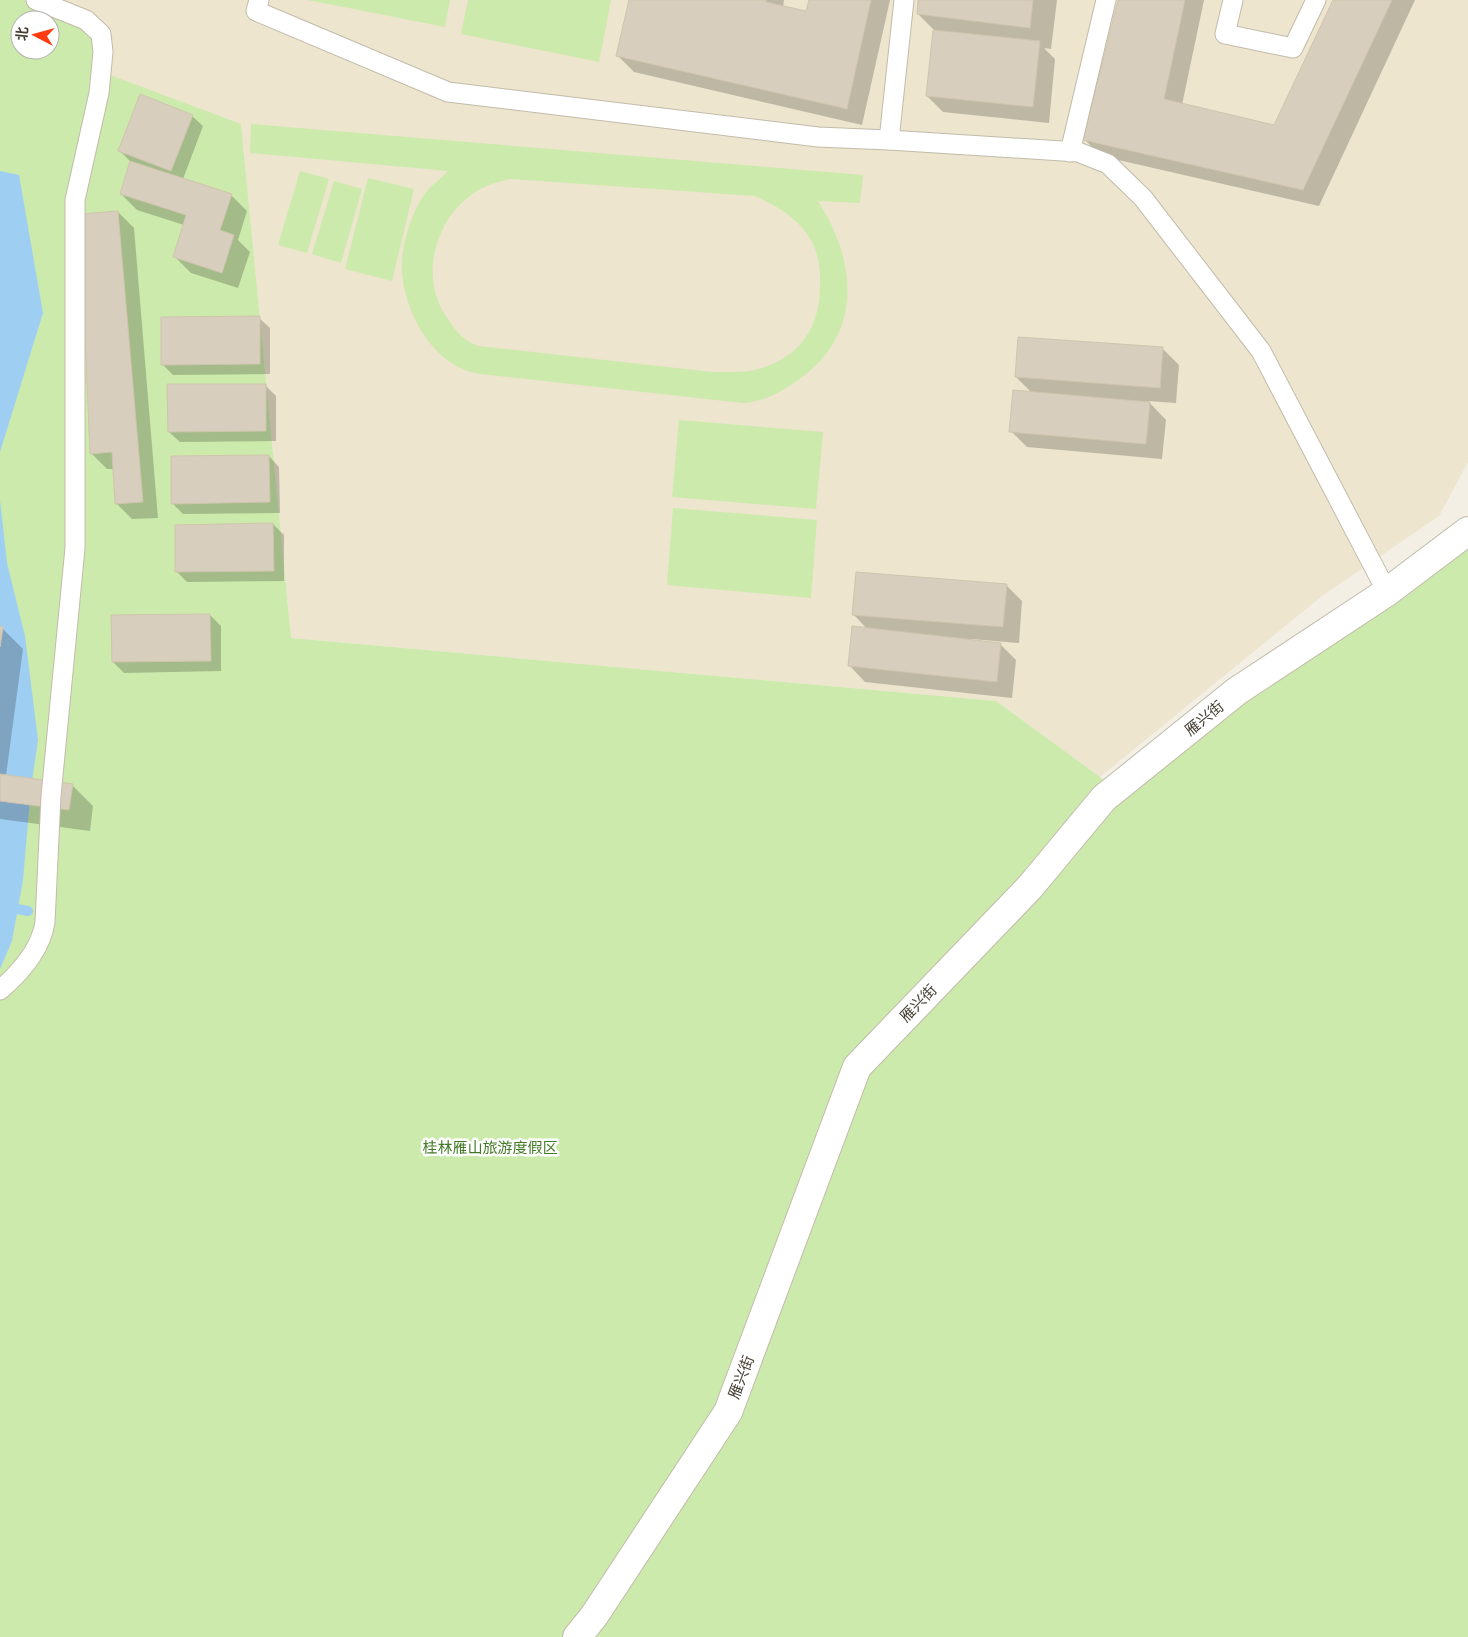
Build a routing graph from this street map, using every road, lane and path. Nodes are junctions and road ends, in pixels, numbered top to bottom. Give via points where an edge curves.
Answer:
1 (36, 0) edge
2 (259, 0) edge
3 (904, 0) edge
4 (1106, 0) edge
5 (1233, 0) edge
6 (1316, 0) edge
7 (889, 140) junction
8 (1070, 152) junction
9 (1468, 531) edge
10 (1387, 592) junction
11 (0, 990) edge
12 (577, 1637) edge

1 - 11 lane via 86,20 101,34 103,52 99,93 74,200 75,548 51,796 45,922 35,949
2 - 7 lane via 256,11 448,92 818,137
3 - 7 lane
4 - 8 lane
5 - 6 lane via 1226,34 1293,48
7 - 8 lane
8 - 10 lane via 1108,164 1143,198 1261,351
9 - 10 street, 雁兴街
10 - 12 street, 雁兴街 via 1238,690 1104,798 1030,887 857,1067 728,1412

